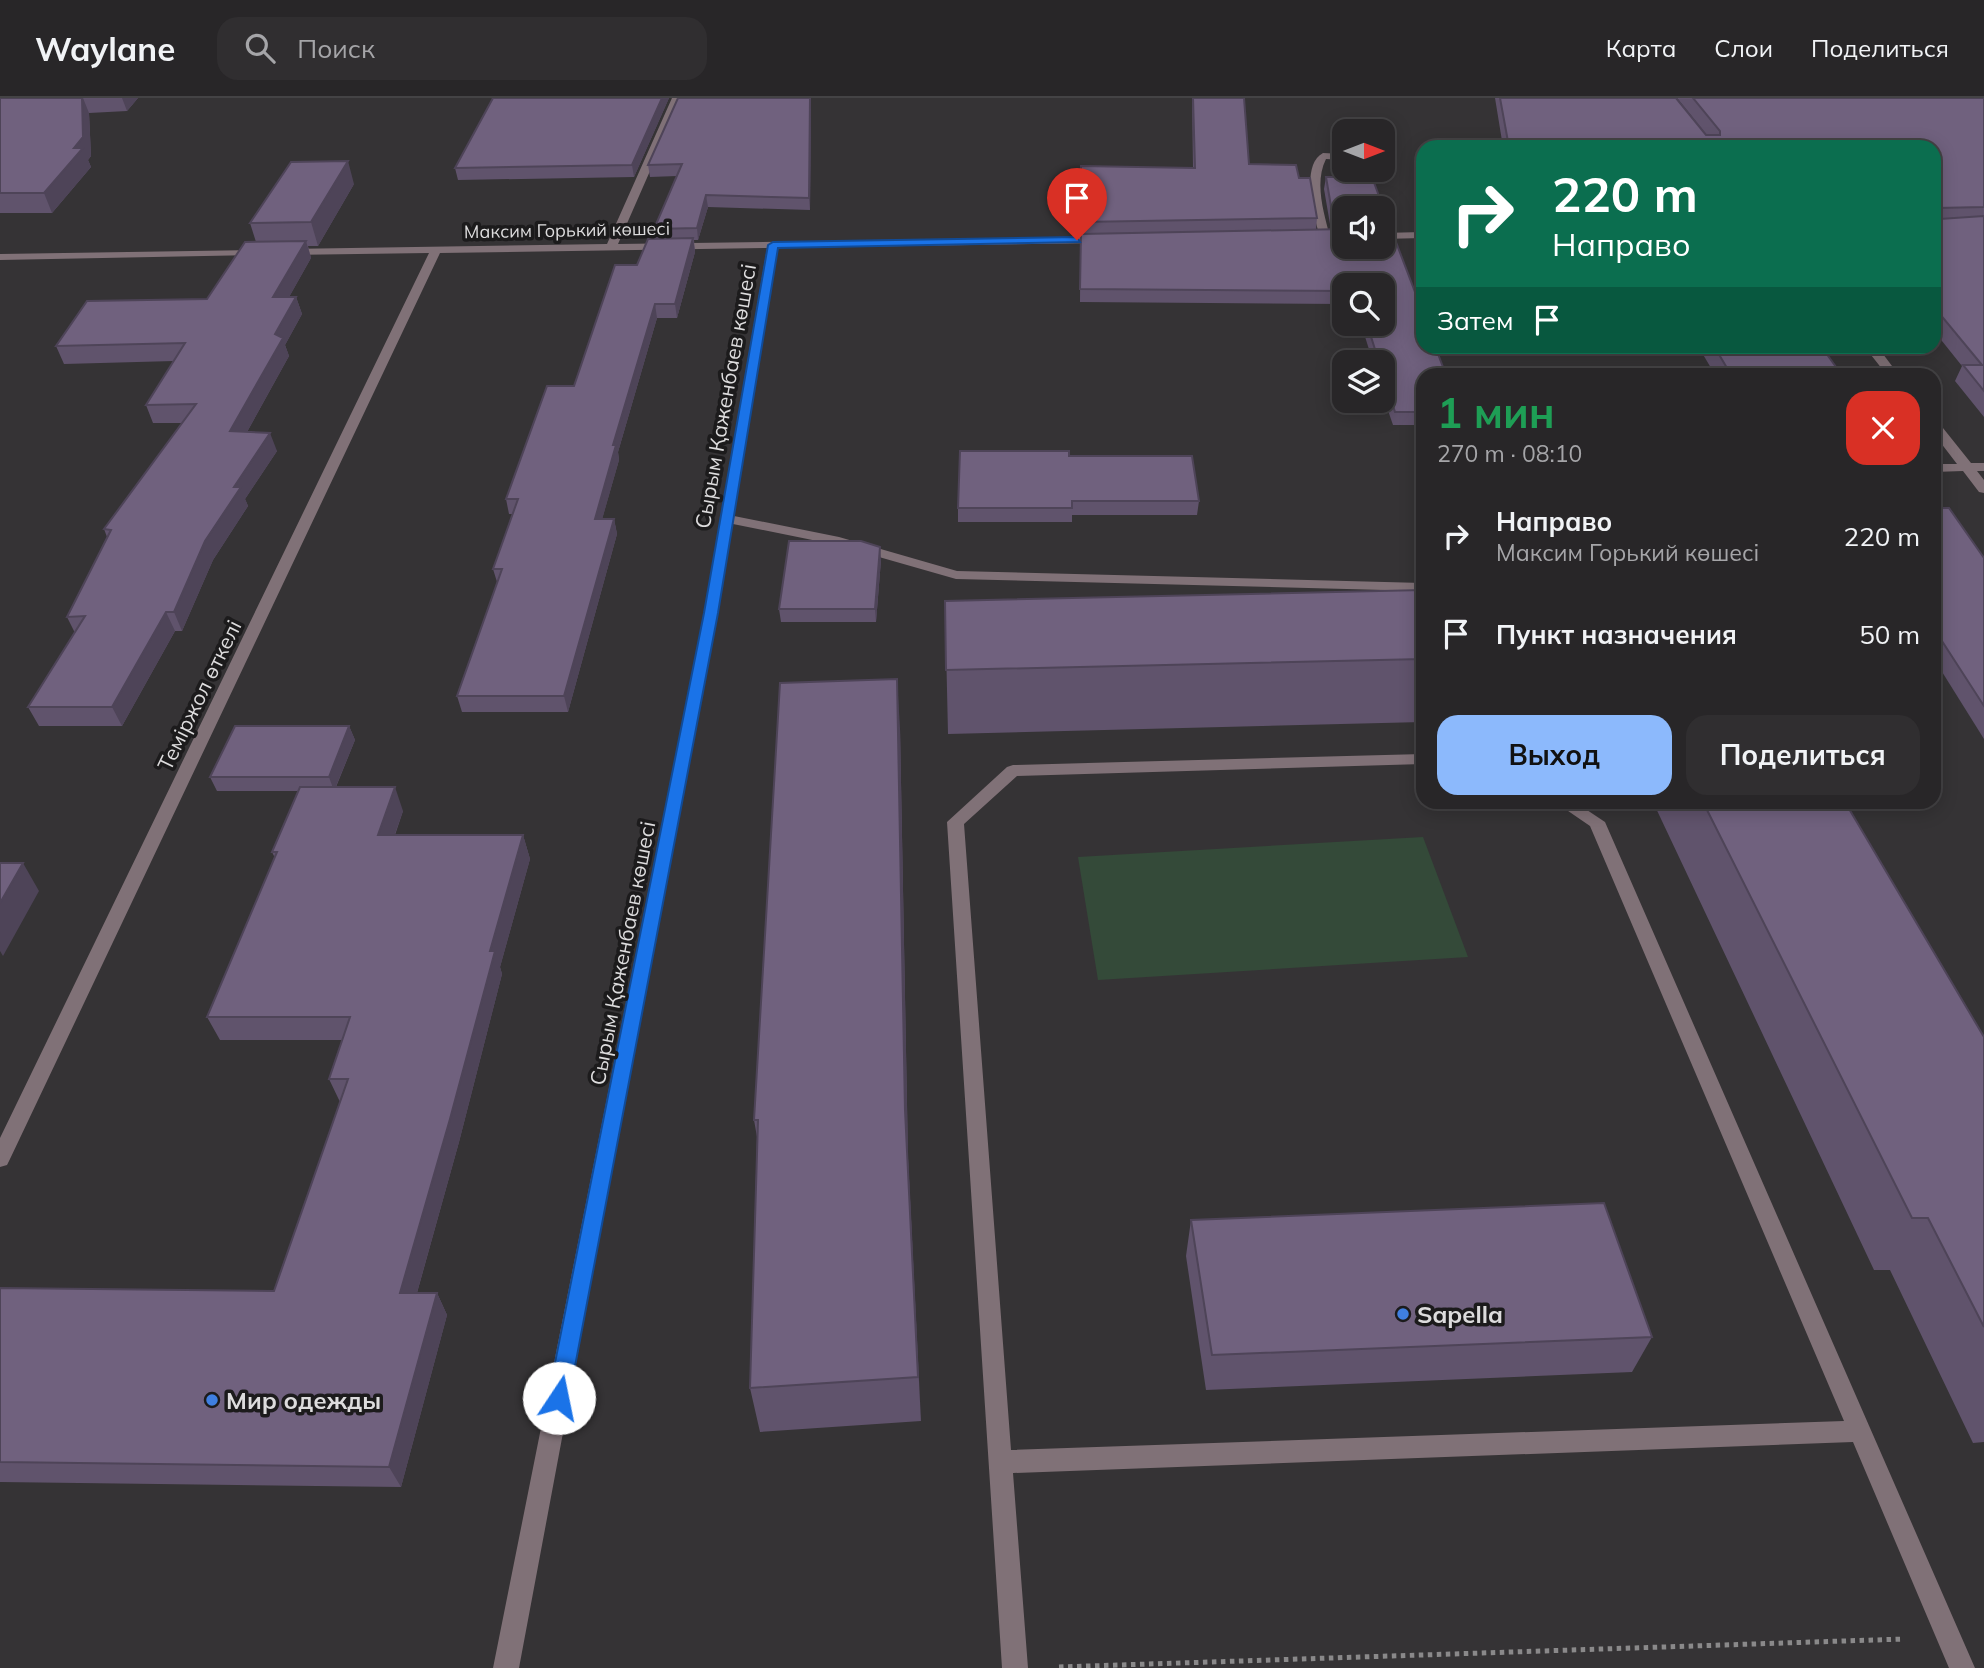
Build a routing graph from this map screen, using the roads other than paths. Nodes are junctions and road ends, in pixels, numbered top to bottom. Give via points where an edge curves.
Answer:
1 (677, 98) edge
2 (1332, 156) edge
3 (1416, 235) edge
4 (1395, 236) edge
5 (1311, 237) edge
6 (1118, 240) edge
7 (773, 245) junction
8 (612, 246) junction
9 (436, 250) junction
10 (0, 257) edge
11 (1876, 354) edge
12 (1887, 368) edge
13 (1941, 435) edge
14 (1966, 467) junction
15 (1984, 467) edge
16 (1941, 468) edge
17 (1984, 489) edge
18 (727, 519) junction
19 (1416, 587) edge
20 (1416, 759) edge
21 (1575, 809) edge
22 (0, 1159) edge
23 (1860, 1431) junction
24 (1000, 1462) junction
25 (506, 1668) edge
26 (1015, 1668) edge
27 (1962, 1668) edge

1 - 8 street
2 - 5 street via 1323,156 1317,165 1317,204 1330,237
3 - 4 street
6 - 7 street, Максим Горький көшесі
7 - 8 street, Максим Горький көшесі
7 - 18 street, Сырым Қаженбаев көшесі
8 - 9 street, Максим Горький көшесі
9 - 10 street, Максим Горький көшесі
9 - 22 street, Теміржол өткелі
11 - 12 street
13 - 14 street
14 - 15 street
14 - 16 street
14 - 17 street
18 - 19 street via 839,541 956,575
18 - 25 street, Сырым Қаженбаев көшесі
20 - 24 street via 1013,771 955,822
21 - 23 street via 1597,822
23 - 24 street
23 - 27 street
24 - 26 street

